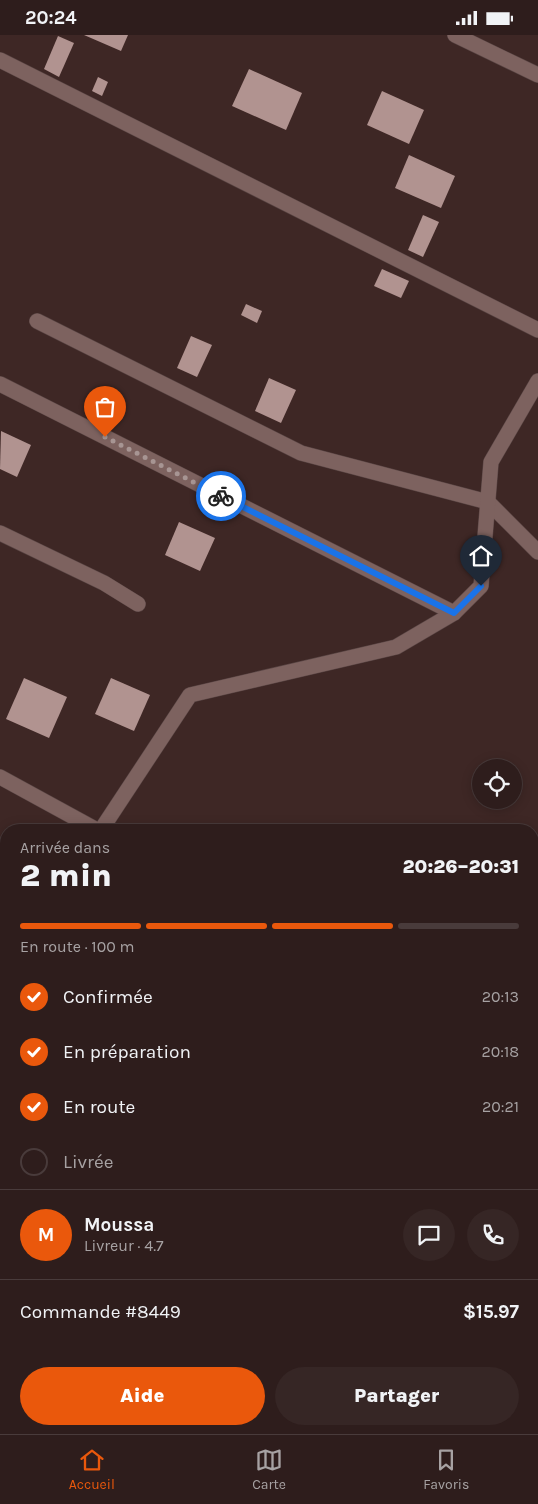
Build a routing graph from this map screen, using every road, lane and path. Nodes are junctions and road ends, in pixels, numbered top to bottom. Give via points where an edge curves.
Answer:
1 (455, 35) edge
2 (0, 60) edge
3 (538, 75) edge
4 (37, 321) dead end
5 (538, 330) edge
6 (538, 381) edge
7 (0, 385) edge
8 (488, 502) junction
9 (0, 533) edge
10 (538, 552) edge
11 (138, 604) dead end
12 (454, 613) junction
13 (0, 777) edge
14 (86, 824) edge
15 (105, 824) edge

1 - 3 street
2 - 5 street
4 - 8 street via 301,453
6 - 8 street via 491,462
7 - 12 street
8 - 10 street
8 - 12 street via 481,586
9 - 11 street via 104,583
12 - 15 street via 396,647 190,695
13 - 14 street

